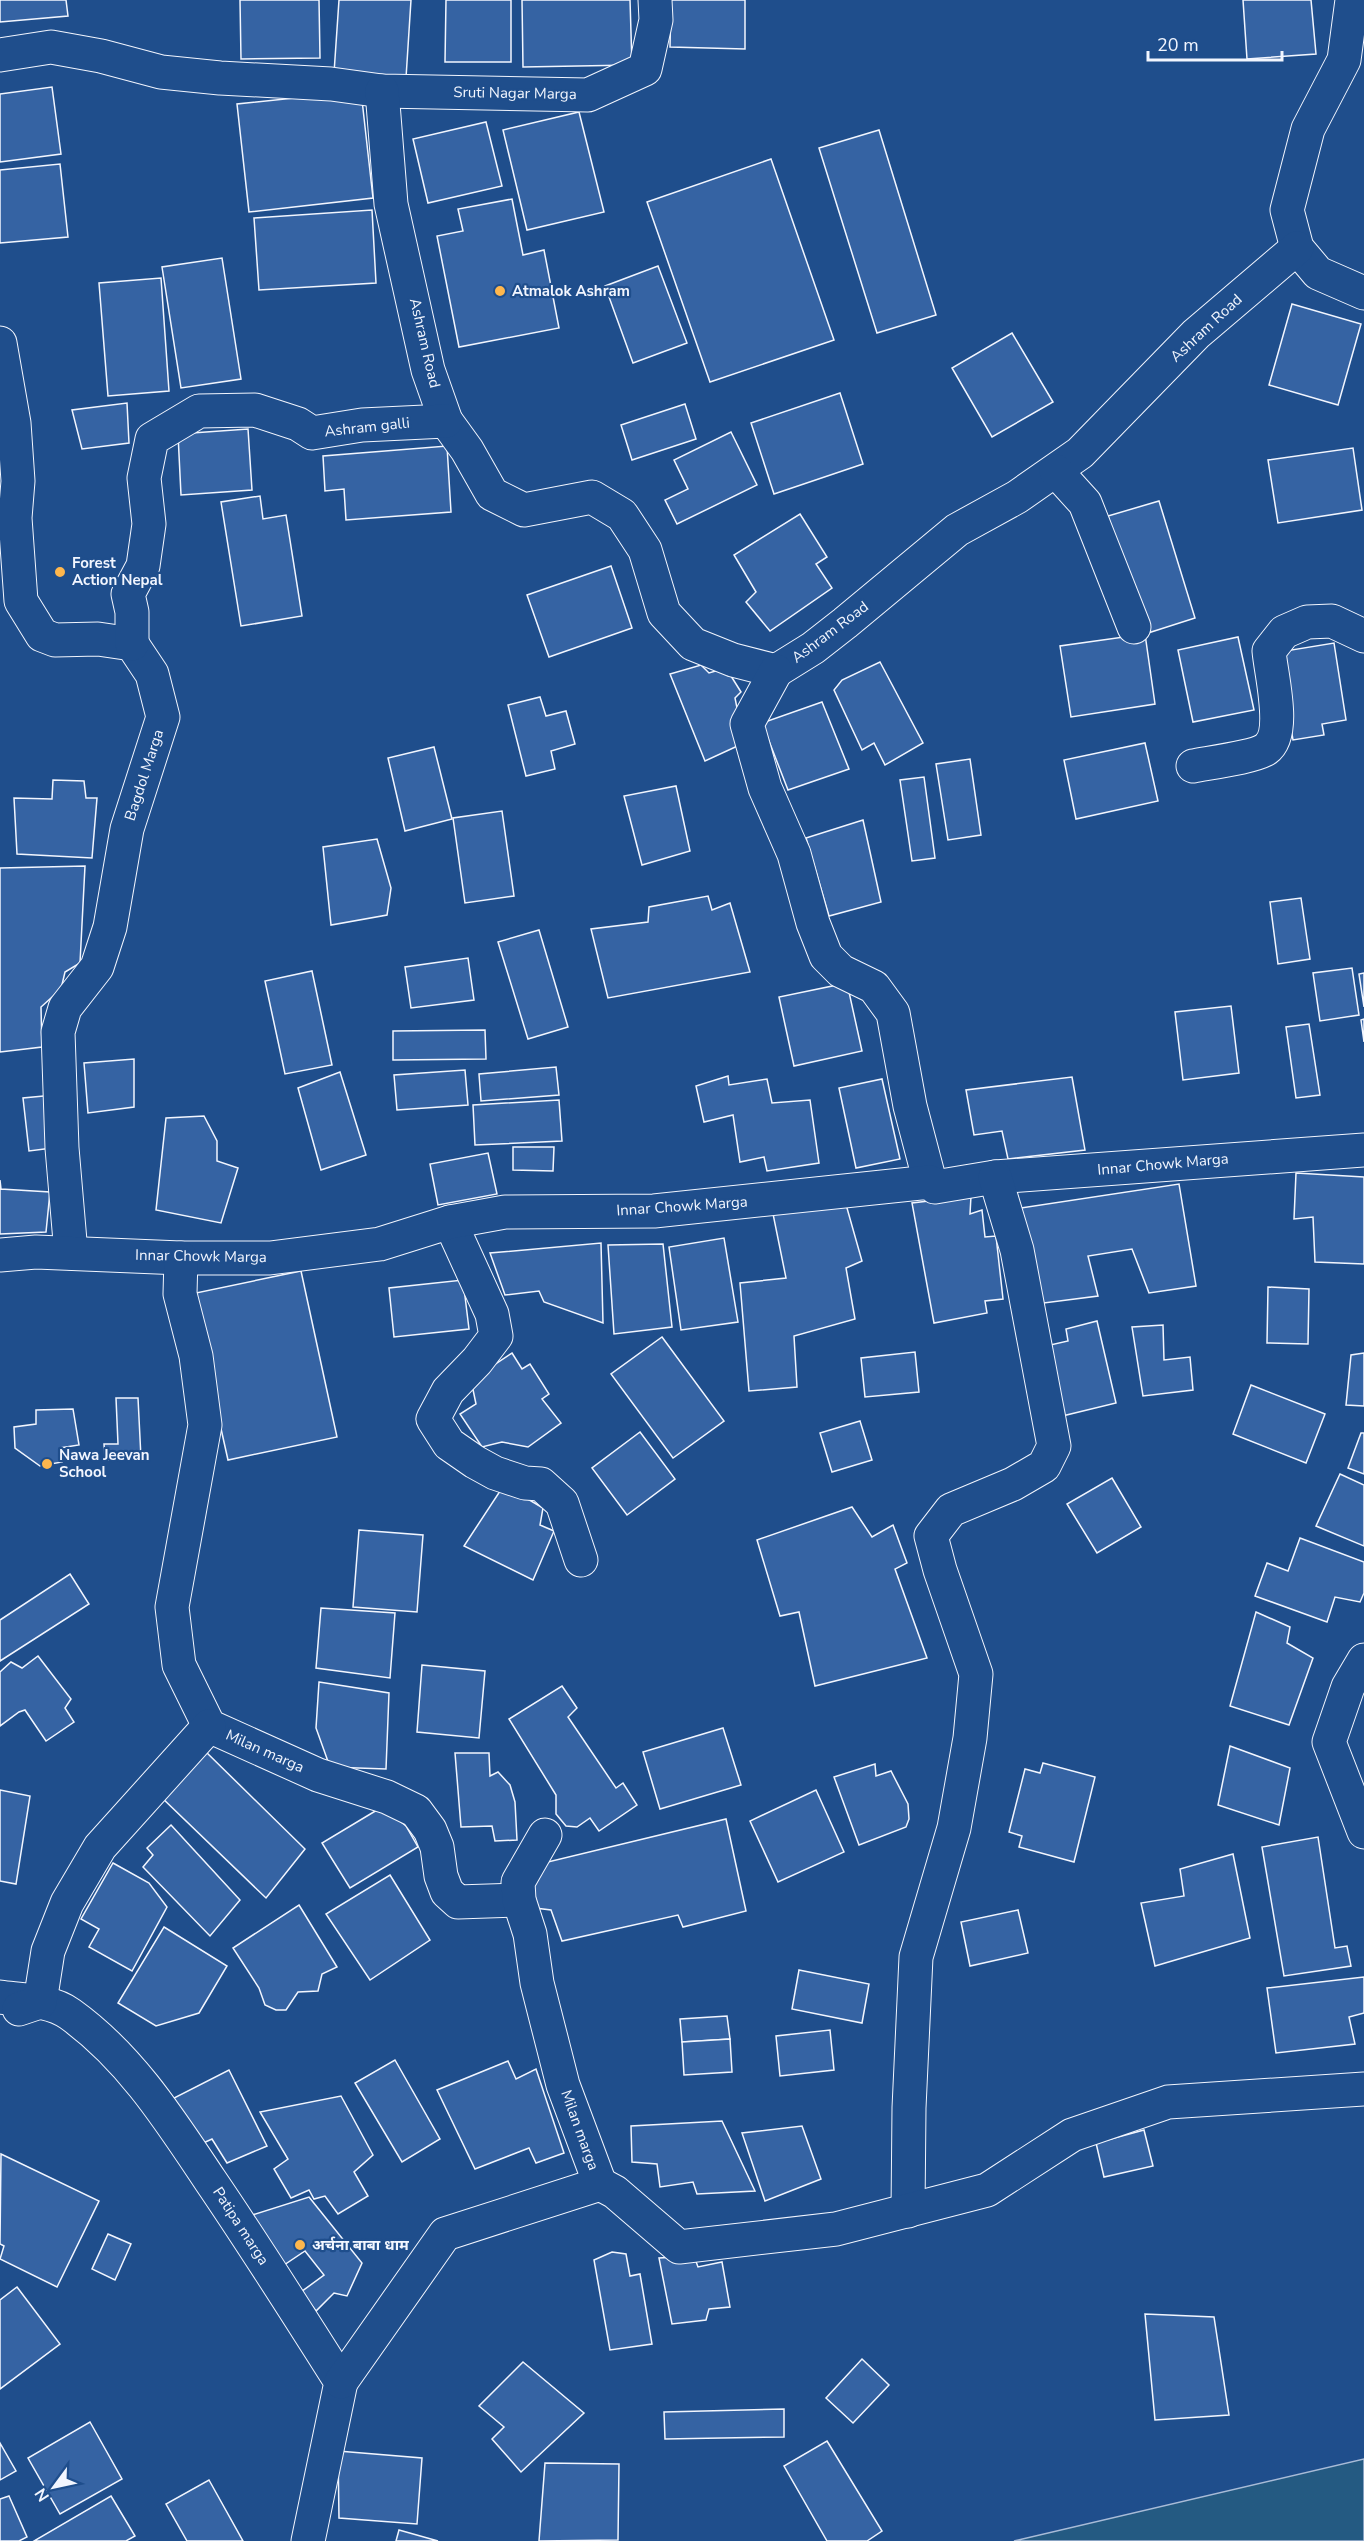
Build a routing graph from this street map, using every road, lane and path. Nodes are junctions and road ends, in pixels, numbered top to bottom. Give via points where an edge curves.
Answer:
1 (655, 0) edge
2 (1352, 0) edge
3 (0, 56) edge
4 (382, 90) junction
5 (1297, 248) junction
6 (1364, 293) edge
7 (0, 343) edge
8 (446, 421) junction
9 (1056, 471) junction
10 (1134, 627) dead end
11 (1364, 636) edge
12 (132, 644) junction
13 (776, 670) junction
14 (1193, 766) dead end
15 (1364, 1150) edge
16 (995, 1177) junction
17 (930, 1182) junction
18 (450, 1222) junction
19 (71, 1253) junction
20 (0, 1255) edge
21 (181, 1258) junction
22 (581, 1560) dead end
23 (1364, 1660) edge
24 (209, 1726) junction
25 (1364, 1832) edge
26 (545, 1835) dead end
27 (519, 1900) junction
28 (0, 1997) edge
29 (40, 2002) junction
30 (0, 2015) edge
31 (1364, 2089) edge
32 (600, 2184) junction
33 (908, 2211) junction
34 (341, 2382) junction
35 (308, 2541) edge

1 - 4 street, Sruti Nagar Marga via 656,20 645,69 588,95
2 - 5 street via 1344,60 1308,129 1287,210
3 - 4 street via 51,47 161,72
4 - 8 street, Ashram Road via 392,204 428,370
5 - 6 street via 1318,273
5 - 9 street, Ashram Road via 1196,334 1080,453
7 - 12 street via 14,423 21,601 42,635 55,640 98,639
8 - 12 street, Ashram galli via 312,433 298,424 255,410 199,411 152,439 144,478 149,524 146,545 142,566 128,594
8 - 13 street, Ashram Road via 492,494 524,510 592,497 622,514 645,550 664,613 693,644 734,660
9 - 10 street via 1085,503
9 - 13 street, Ashram Road via 1017,498 957,530 813,648
11 - 14 street via 1332,621 1307,622 1284,632 1269,651 1278,728 1274,741 1264,751
12 - 19 street, Bagdol Marga via 152,674 163,717 127,829 110,927 98,967 65,1008 58,1032
13 - 17 street via 747,724 765,788 794,854 826,956 841,970 874,987 893,1013 910,1106
15 - 16 street, Innar Chowk Marga
16 - 17 street, Innar Chowk Marga via 935,1187
16 - 33 street via 1017,1250 1054,1446 1044,1466 1013,1484 951,1510 931,1536 976,1674 970,1738 954,1828 916,1957
17 - 18 street, Innar Chowk Marga via 654,1211 505,1212
18 - 21 street, Innar Chowk Marga via 380,1244 270,1258
18 - 22 street via 492,1314 496,1336 448,1391 433,1419 449,1444 475,1462 525,1483 541,1484 562,1503
19 - 20 street, Innar Chowk Marga
19 - 21 street, Innar Chowk Marga
21 - 24 street, Milan marga via 180,1294 196,1356 205,1425 172,1607 179,1665
23 - 25 street via 1348,1687 1329,1742
24 - 27 street, Milan marga via 318,1775 387,1797 416,1811 437,1847 447,1892 458,1902
24 - 29 street via 100,1847 67,1903 48,1951
26 - 27 street, Milan marga via 518,1882
27 - 32 street, Milan marga via 563,2085
28 - 29 street, Patipa marga
29 - 30 street
29 - 34 street, Patipa marga via 69,2012 123,2061 156,2100
31 - 33 street via 1168,2102 1072,2135 987,2190
32 - 33 street via 615,2192 679,2247 836,2229
32 - 34 street via 445,2234
34 - 35 street

